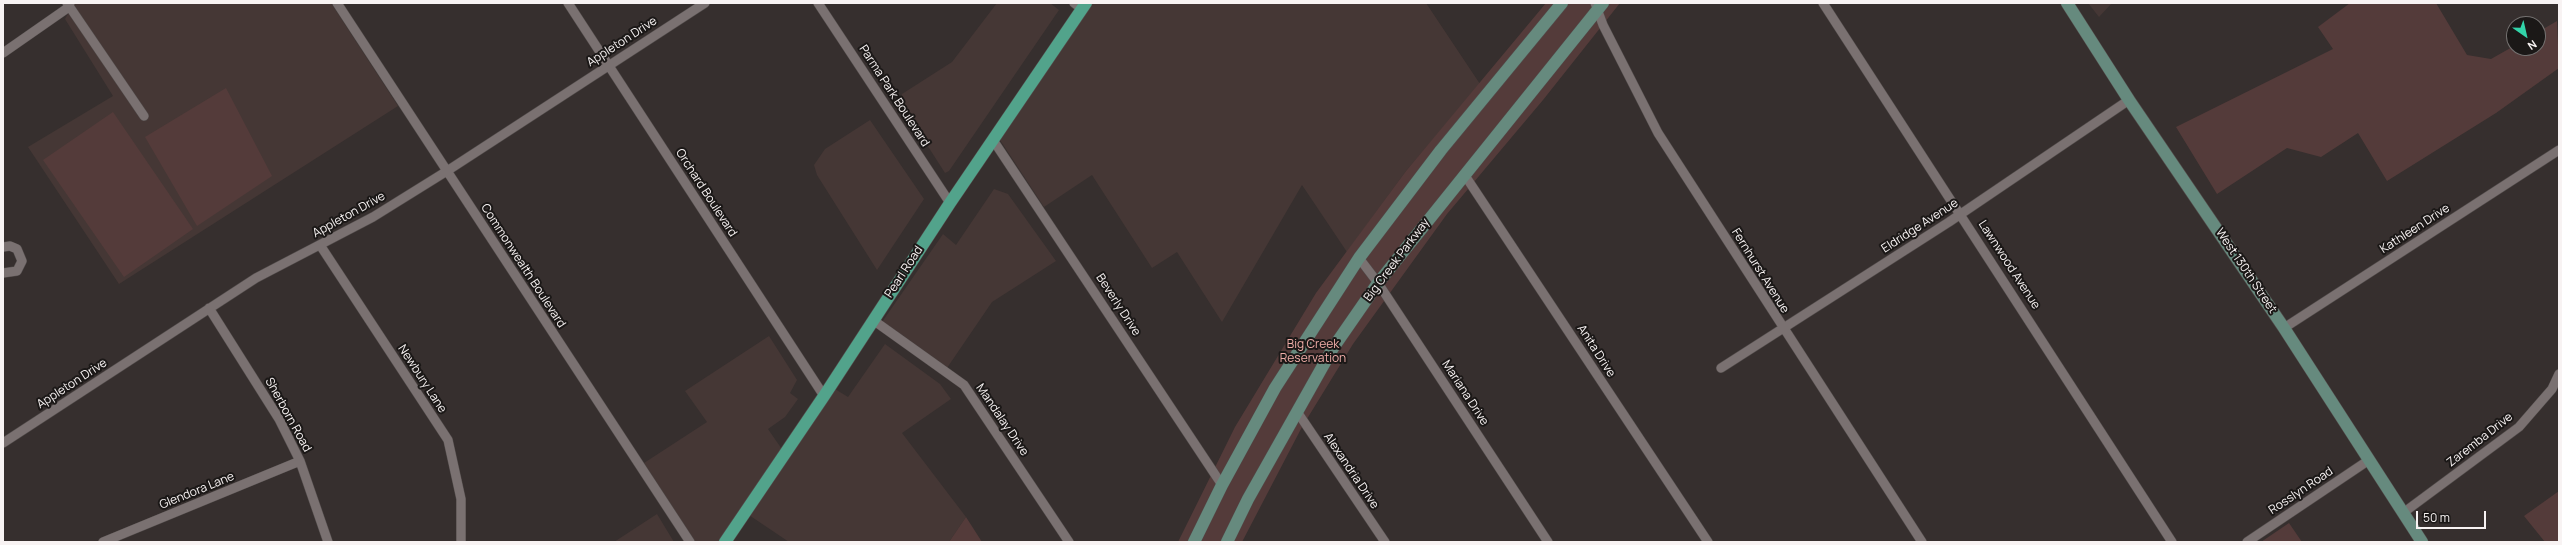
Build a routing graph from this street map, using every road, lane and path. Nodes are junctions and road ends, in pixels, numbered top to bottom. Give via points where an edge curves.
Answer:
1 (337, 3) edge
2 (568, 3) edge
3 (705, 3) edge
4 (818, 3) edge
5 (1562, 3) edge
6 (1823, 3) edge
7 (2067, 3) edge
8 (69, 4) edge
9 (1081, 5) edge
10 (1599, 5) edge
11 (3, 53) edge
12 (609, 66) junction
13 (2129, 100) junction
14 (144, 116) dead end
15 (994, 140) junction
16 (2559, 150) edge
17 (447, 171) junction
18 (1464, 174) junction
19 (950, 203) junction
20 (1961, 214) junction
21 (320, 245) junction
22 (3, 247) edge
23 (1359, 258) junction
24 (3, 273) edge
25 (1378, 283) junction
26 (209, 308) junction
27 (873, 320) junction
28 (2284, 328) junction
29 (1784, 330) junction
30 (1721, 368) dead end
31 (2559, 374) edge
32 (824, 396) junction
33 (1298, 413) junction
34 (3, 443) edge
35 (2369, 460) junction
36 (300, 461) junction
37 (1222, 485) junction
38 (2403, 513) junction
39 (103, 542) edge
40 (328, 542) edge
41 (461, 542) edge
42 (690, 542) edge
43 (725, 542) edge
44 (1069, 542) edge
45 (1194, 542) edge
46 (1227, 542) edge
47 (1385, 542) edge
48 (1548, 542) edge
49 (1708, 542) edge
50 (1922, 542) edge
51 (2172, 542) edge
52 (2247, 542) edge
53 (2422, 542) edge

1 - 17 street, Commonwealth Boulevard
2 - 12 street, Orchard Boulevard
3 - 12 street, Appleton Drive
4 - 19 street, Parma Park Boulevard
5 - 23 street via 1441,150
6 - 20 street, Lawnwood Avenue
7 - 13 street, West 130th Street
8 - 11 street
8 - 14 street
9 - 15 main road, Pearl Road
10 - 18 street, Big Creek Parkway
10 - 29 street, Fernhurst Avenue via 1603,25 1658,133
12 - 17 street, Appleton Drive
12 - 32 street, Orchard Boulevard
13 - 20 street, Eldridge Avenue
13 - 28 street, West 130th Street
15 - 19 main road, Pearl Road
15 - 37 street, Beverly Drive
16 - 28 street, Kathleen Drive
17 - 21 street, Appleton Drive via 373,217
17 - 42 street, Commonwealth Boulevard
18 - 25 street, Big Creek Parkway
18 - 49 street, Anita Drive
19 - 27 main road, Pearl Road
20 - 29 street, Eldridge Avenue
20 - 51 street, Lawnwood Avenue
21 - 26 street, Appleton Drive via 256,278
21 - 41 street, Newbury Lane via 448,440 461,499
22 - 24 street via 17,249 22,261 17,270
23 - 25 street, Mariana Drive
23 - 37 street via 1274,388
25 - 33 street, Big Creek Parkway via 1333,348
25 - 48 street, Mariana Drive
26 - 34 street, Appleton Drive
26 - 36 street, Sherborn Road via 279,419
27 - 32 main road, Pearl Road
27 - 44 street, Mandalay Drive via 964,385
28 - 35 street, West 130th Street
29 - 30 street, Eldridge Avenue
29 - 50 street, Fernhurst Avenue
31 - 38 street, Zaremba Drive via 2552,389 2519,427
32 - 43 main road, Pearl Road
33 - 46 street, Big Creek Parkway via 1248,499
33 - 47 street, Alexandria Drive
35 - 38 street, West 130th Street
35 - 52 street, Rosslyn Road
36 - 39 street, Glendora Lane
36 - 40 street, Sherborn Road
37 - 45 street
38 - 53 street, West 130th Street

